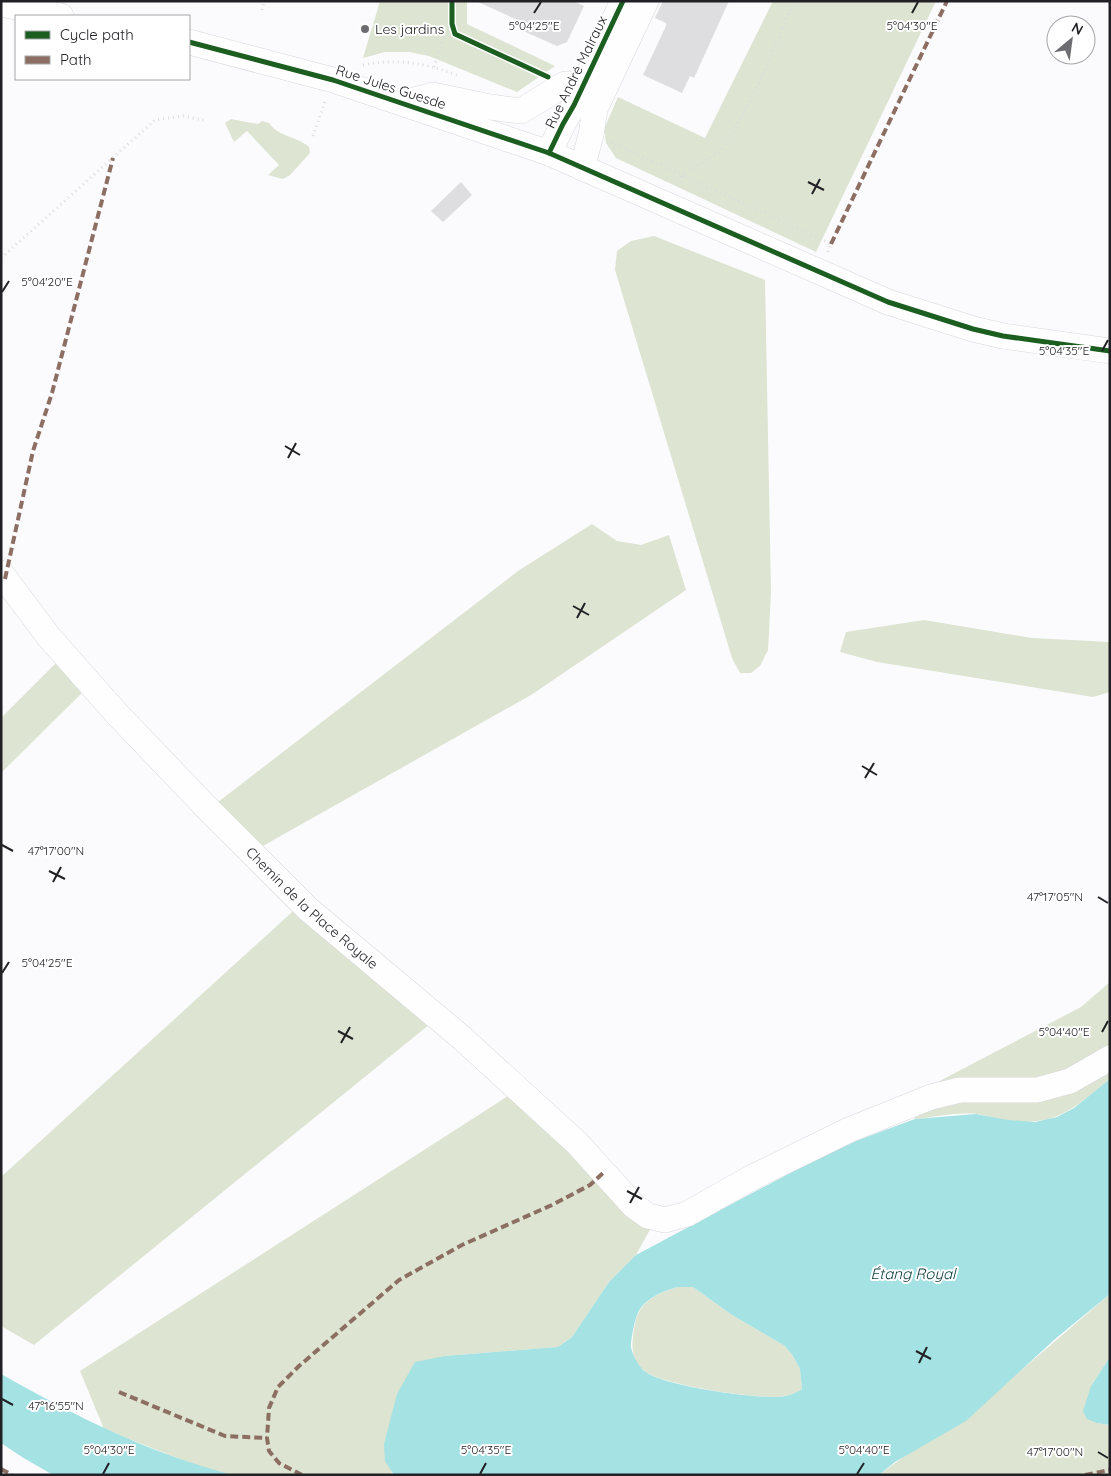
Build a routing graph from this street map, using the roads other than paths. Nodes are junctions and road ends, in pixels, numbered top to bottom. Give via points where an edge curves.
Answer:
1 (623, 1) edge
2 (646, 1) edge
3 (7, 4) edge
4 (56, 15) edge
5 (190, 42) edge
6 (584, 84) junction
7 (404, 103) junction
8 (549, 153) junction
9 (582, 168) junction
10 (1110, 351) edge
11 (1, 573) edge
12 (1110, 1058) edge

1 - 6 street, Rue André Malraux
2 - 9 street via 595,108
3 - 4 street
5 - 7 street, Rue Jules Guesde
6 - 7 street, Rue André Malraux via 565,84 522,111 433,95
6 - 8 street, Rue André Malraux
7 - 8 street, Rue Jules Guesde
8 - 9 street, Rue Jules Guesde
9 - 10 street, Rue Jules Guesde via 888,302 1003,336
11 - 12 street, Chemin de la Place Royale via 49,636 117,714 209,810 308,908 462,1038 570,1136 634,1206 648,1216 665,1220 687,1214 849,1130 931,1097 960,1090 1037,1090 1070,1081

